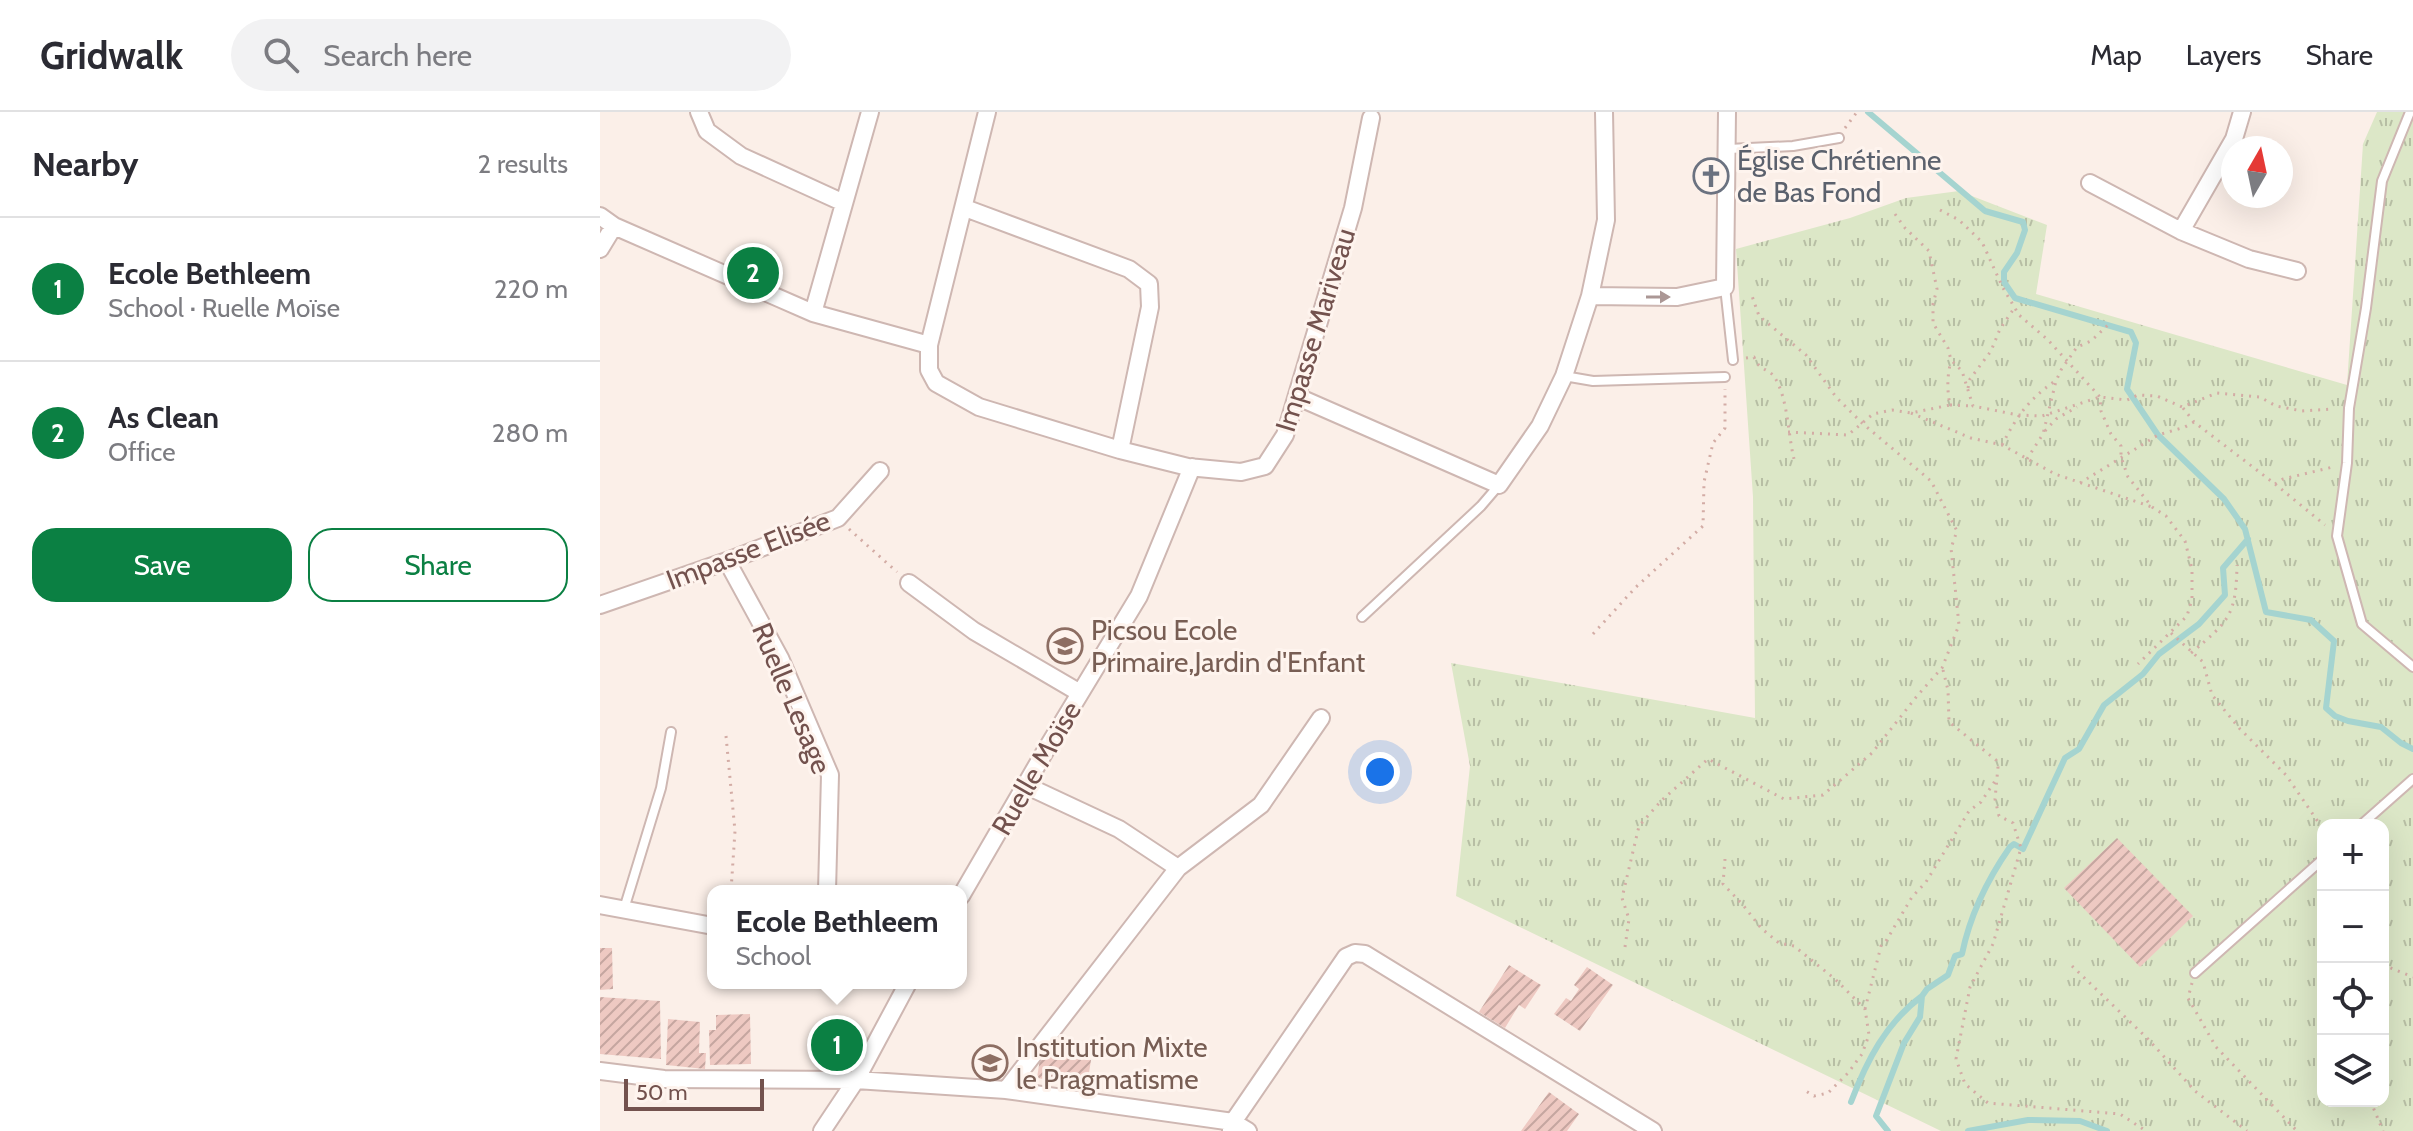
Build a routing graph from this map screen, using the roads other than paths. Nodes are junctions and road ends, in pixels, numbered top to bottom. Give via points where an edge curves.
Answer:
1 (699, 112) edge
2 (870, 112) edge
3 (987, 112) edge
4 (1604, 112) edge
5 (1727, 112) edge
6 (2242, 112) edge
7 (2410, 112) edge
8 (1371, 118) dead end
9 (1839, 138) dead end
10 (1728, 149) junction
11 (2090, 183) dead end
12 (844, 203) junction
13 (965, 208) junction
14 (607, 221) edge
15 (2181, 231) junction
16 (600, 249) edge
17 (2297, 271) dead end
18 (1725, 287) junction
19 (1590, 296) junction
20 (813, 313) junction
21 (929, 345) junction
22 (1733, 360) road end
23 (1564, 376) junction
24 (1725, 377) road end
25 (1298, 397) junction
26 (1120, 450) junction
27 (1192, 467) junction
28 (880, 471) dead end
29 (1499, 485) junction
30 (727, 561) junction
31 (909, 583) road end
32 (600, 605) edge
33 (1362, 617) dead end
34 (2413, 667) edge
35 (1080, 693) junction
36 (1321, 718) dead end
37 (671, 732) dead end
38 (2413, 779) edge
39 (1025, 785) junction
40 (2368, 819) edge
41 (2317, 864) edge
42 (1178, 868) junction
43 (827, 885) edge
44 (967, 886) edge
45 (600, 905) edge
46 (624, 909) junction
47 (707, 925) edge
48 (2195, 973) road end
49 (905, 989) edge
50 (600, 1071) edge
51 (856, 1080) junction
52 (1006, 1090) junction
53 (1237, 1128) edge
54 (822, 1131) edge
55 (1653, 1131) edge

1 - 12 street via 707,131 741,156
2 - 12 street
3 - 13 street
4 - 19 street via 1606,220
5 - 10 street
6 - 15 street via 2234,139
7 - 34 lane via 2382,181 2349,408 2337,536 2362,624
8 - 25 street, Impasse Mariveau via 1353,208
9 - 10 lane
10 - 18 street
11 - 15 street
12 - 20 street
13 - 21 street
13 - 26 street via 1129,269 1149,284 1150,307
14 - 16 street
14 - 20 street
15 - 17 street via 2249,259
19 -> 18 street via 1677,297
18 - 22 lane
19 - 23 street
20 - 21 street
21 - 26 street via 929,370 936,383 979,407
23 - 24 lane via 1593,381
23 - 29 street via 1540,426
25 - 27 street, Impasse Mariveau via 1285,435 1265,466 1241,472
25 - 29 street
26 - 27 street
27 - 35 street, Ruelle Moïse via 1139,596
28 - 30 street, Impasse Elisée via 838,518
29 - 33 lane
30 - 32 street, Impasse Elisée
30 - 43 street, Ruelle Lesage via 780,658 830,775
31 - 35 street via 974,631
35 - 39 street, Ruelle Moïse
36 - 42 street via 1261,805
37 - 46 lane via 661,788
38 - 40 lane
39 - 42 street via 1119,829
39 - 44 street, Ruelle Moïse
41 - 48 lane
42 - 52 street
45 - 46 street
46 - 47 street
49 - 51 street
50 - 51 street via 664,1079
51 - 52 street
51 - 54 street
52 - 53 street
53 - 55 street via 1346,957 1355,953 1365,954

